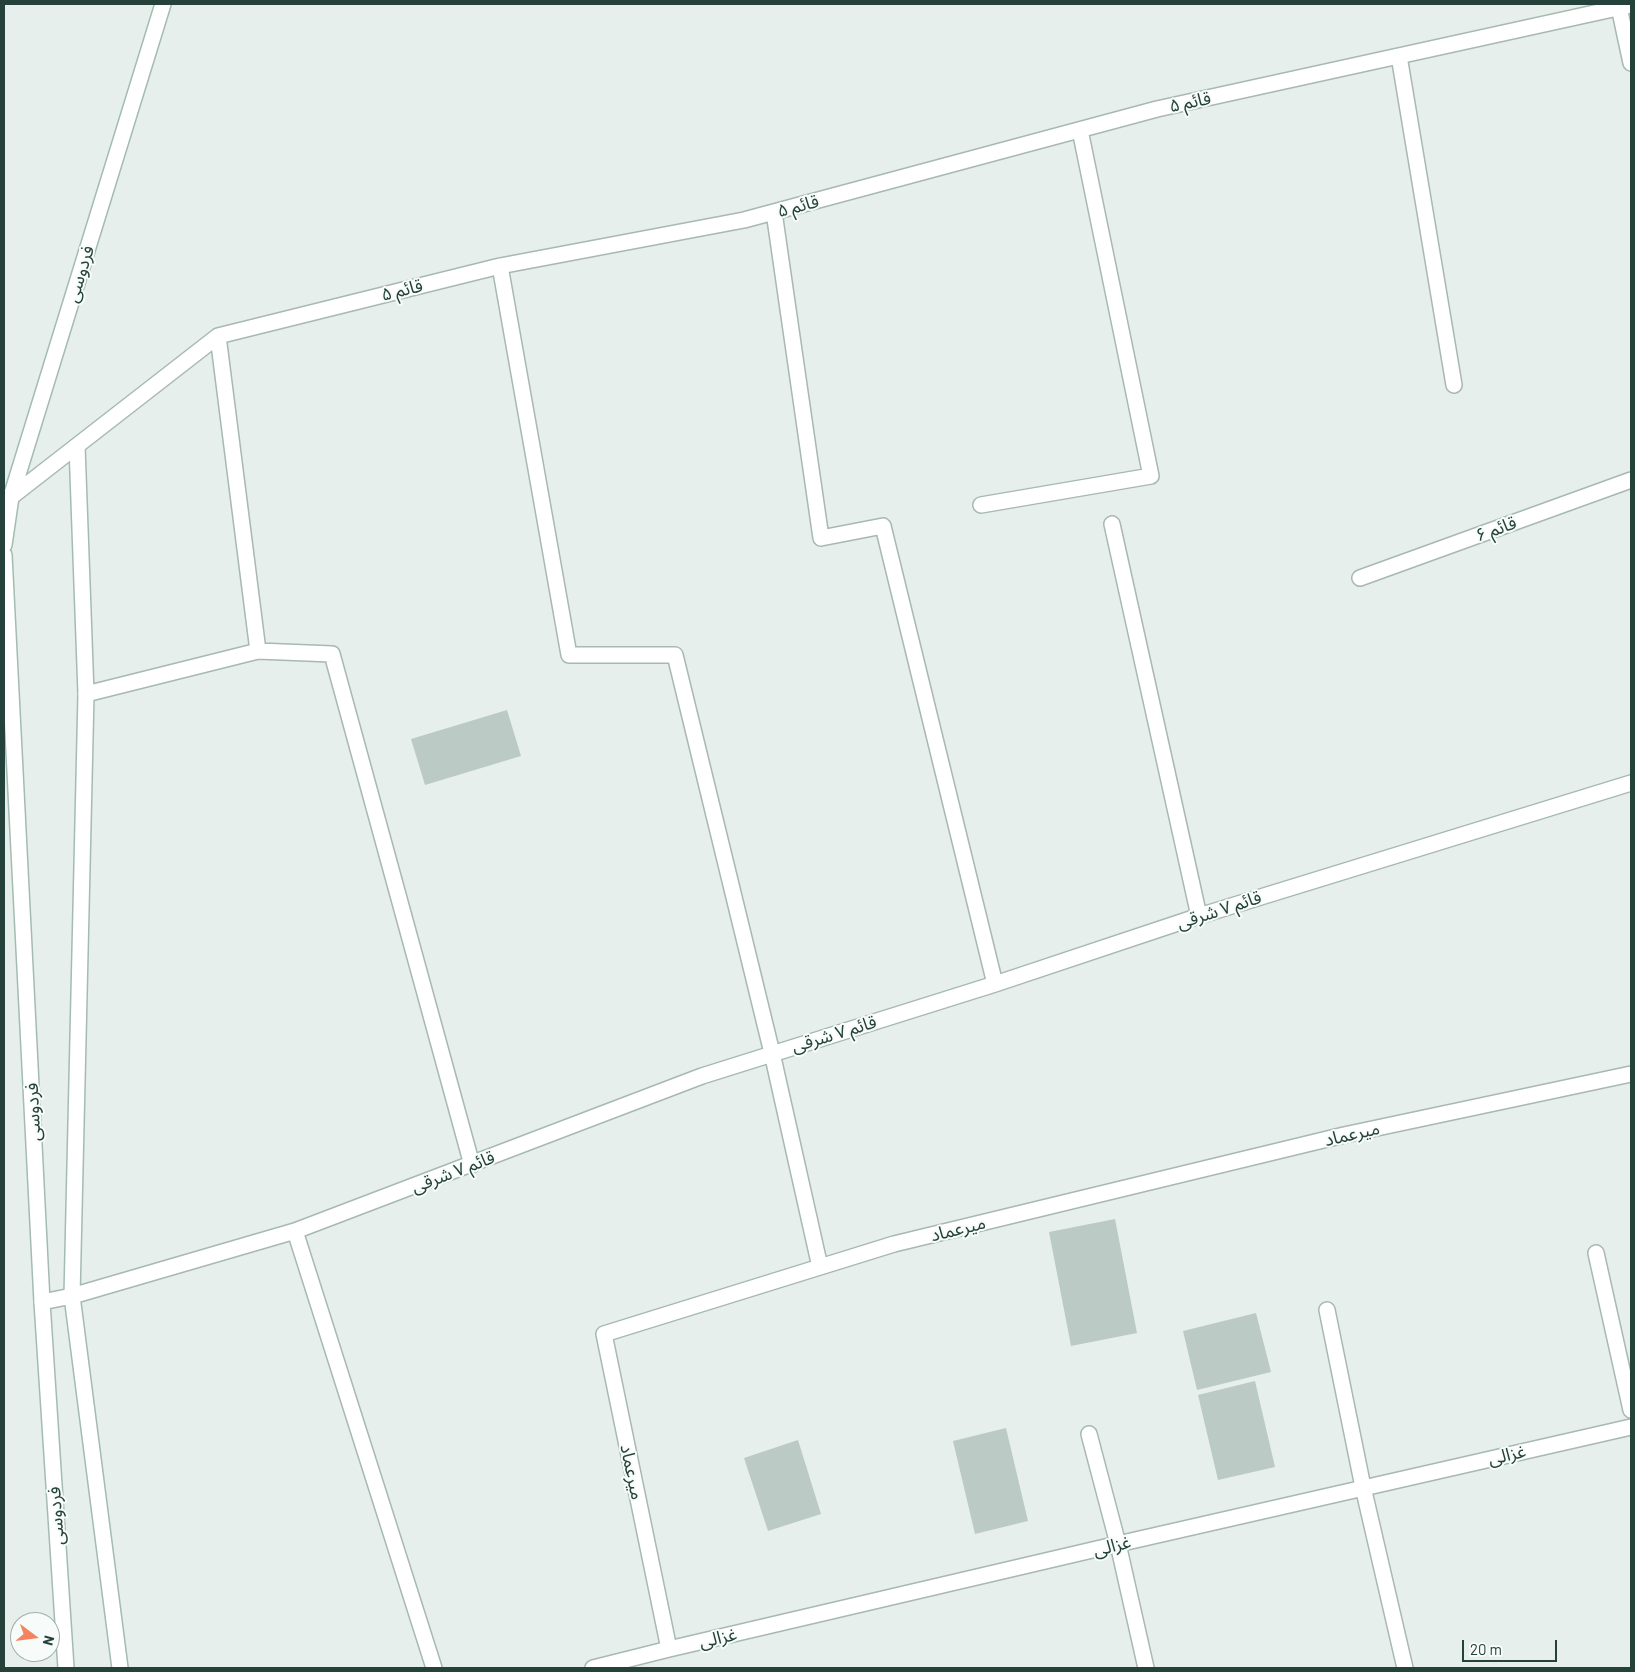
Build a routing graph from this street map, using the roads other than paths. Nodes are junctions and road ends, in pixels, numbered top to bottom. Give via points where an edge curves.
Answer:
1 (163, 4) edge
2 (1625, 6) edge
3 (1399, 56) junction
4 (1631, 63) edge
5 (1080, 130) junction
6 (774, 212) junction
7 (500, 266) junction
8 (218, 336) junction
9 (1454, 385) dead end
10 (77, 446) junction
11 (1631, 480) edge
12 (8, 497) edge
13 (981, 505) dead end
14 (1112, 524) dead end
15 (4, 545) edge
16 (4, 555) edge
17 (1360, 578) dead end
18 (258, 651) junction
19 (86, 694) junction
20 (1631, 782) edge
21 (1199, 916) junction
22 (995, 984) junction
23 (772, 1053) junction
24 (1631, 1074) edge
25 (472, 1165) junction
26 (295, 1231) junction
27 (1596, 1253) dead end
28 (820, 1267) junction
29 (72, 1296) junction
30 (42, 1302) junction
31 (1327, 1310) dead end
32 (1631, 1410) edge
33 (1631, 1427) edge
34 (1089, 1434) dead end
35 (1362, 1487) junction
36 (1118, 1544) junction
37 (669, 1649) junction
38 (66, 1668) edge
39 (120, 1668) edge
40 (434, 1668) edge
41 (594, 1668) edge
42 (1146, 1668) edge
43 (1405, 1668) edge

1 - 12 street, فردوسی
2 - 3 street, قائم ۵
2 - 4 street
3 - 5 street, قائم ۵ via 1157,109
3 - 9 street
5 - 6 street, قائم ۵
5 - 13 street via 1151,476
6 - 7 street, قائم ۵
6 - 22 street via 821,538 883,526
7 - 8 street, قائم ۵
7 - 23 street via 569,655 675,655
8 - 10 street, قائم ۵
8 - 18 street
10 - 12 street, قائم ۵
10 - 19 street
11 - 17 street, قائم ۶
12 - 15 street, فردوسی
14 - 21 street
16 - 30 street, فردوسی
18 - 19 street
18 - 25 street via 332,654
19 - 29 street
20 - 21 street, قائم ۷ شرقی
21 - 22 street, قائم ۷ شرقی
22 - 23 street, قائم ۷ شرقی
23 - 25 street, قائم ۷ شرقی via 702,1076
23 - 28 street
24 - 28 street, میرعماد via 1344,1135 894,1244
25 - 26 street, قائم ۷ شرقی
26 - 29 street, قائم ۷ شرقی
26 - 40 street
27 - 32 street
28 - 37 street, میرعماد via 604,1334
29 - 30 street, قائم ۷ شرقی
29 - 39 street
30 - 38 street, فردوسی
31 - 35 street
33 - 35 street, غزالی
34 - 36 street
35 - 36 street, غزالی
35 - 43 street
36 - 37 street, غزالی
36 - 42 street
37 - 41 street, غزالی

